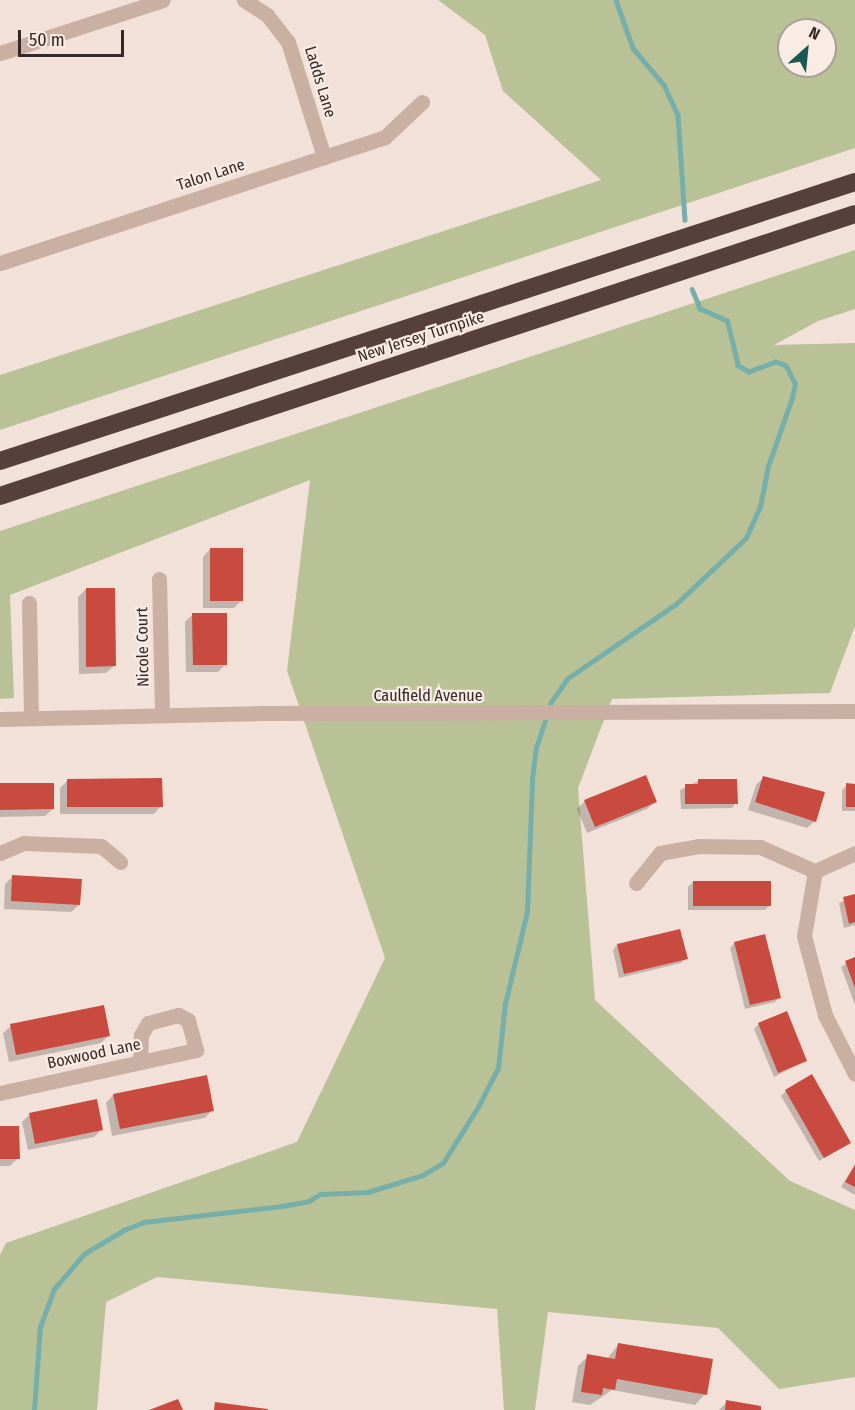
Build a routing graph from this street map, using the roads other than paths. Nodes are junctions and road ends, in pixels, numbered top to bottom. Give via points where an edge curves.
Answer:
1 (244, 0) edge
2 (153, 1) edge
3 (0, 53) edge
4 (422, 102) dead end
5 (324, 157) junction
6 (855, 182) edge
7 (855, 214) edge
8 (0, 263) edge
9 (0, 461) edge
10 (0, 496) edge
11 (159, 579) dead end
12 (29, 603) dead end
13 (855, 711) edge
14 (162, 715) junction
15 (31, 718) junction
16 (0, 719) edge
17 (0, 853) edge
18 (855, 854) edge
19 (120, 862) dead end
20 (815, 871) junction
21 (636, 884) dead end
22 (140, 1062) junction
23 (855, 1074) edge
24 (0, 1093) edge

1 - 5 street, Ladds Lane via 267,15 288,42
2 - 3 street
4 - 5 street, Talon Lane via 385,137
5 - 8 street, Talon Lane
6 - 9 highway, New Jersey Turnpike
7 - 10 highway, New Jersey Turnpike
11 - 14 street, Nicole Court
12 - 15 street
13 - 14 street, Caulfield Avenue
14 - 15 street, Caulfield Avenue
15 - 16 street, Caulfield Avenue
17 - 19 street via 24,843 101,846
18 - 20 street
20 - 21 street via 760,847 698,846 660,853
20 - 23 street via 804,936 825,1015
22 - 22 street, Boxwood Lane via 195,1050 192,1027 183,1016 154,1019 141,1035
22 - 24 street, Boxwood Lane

